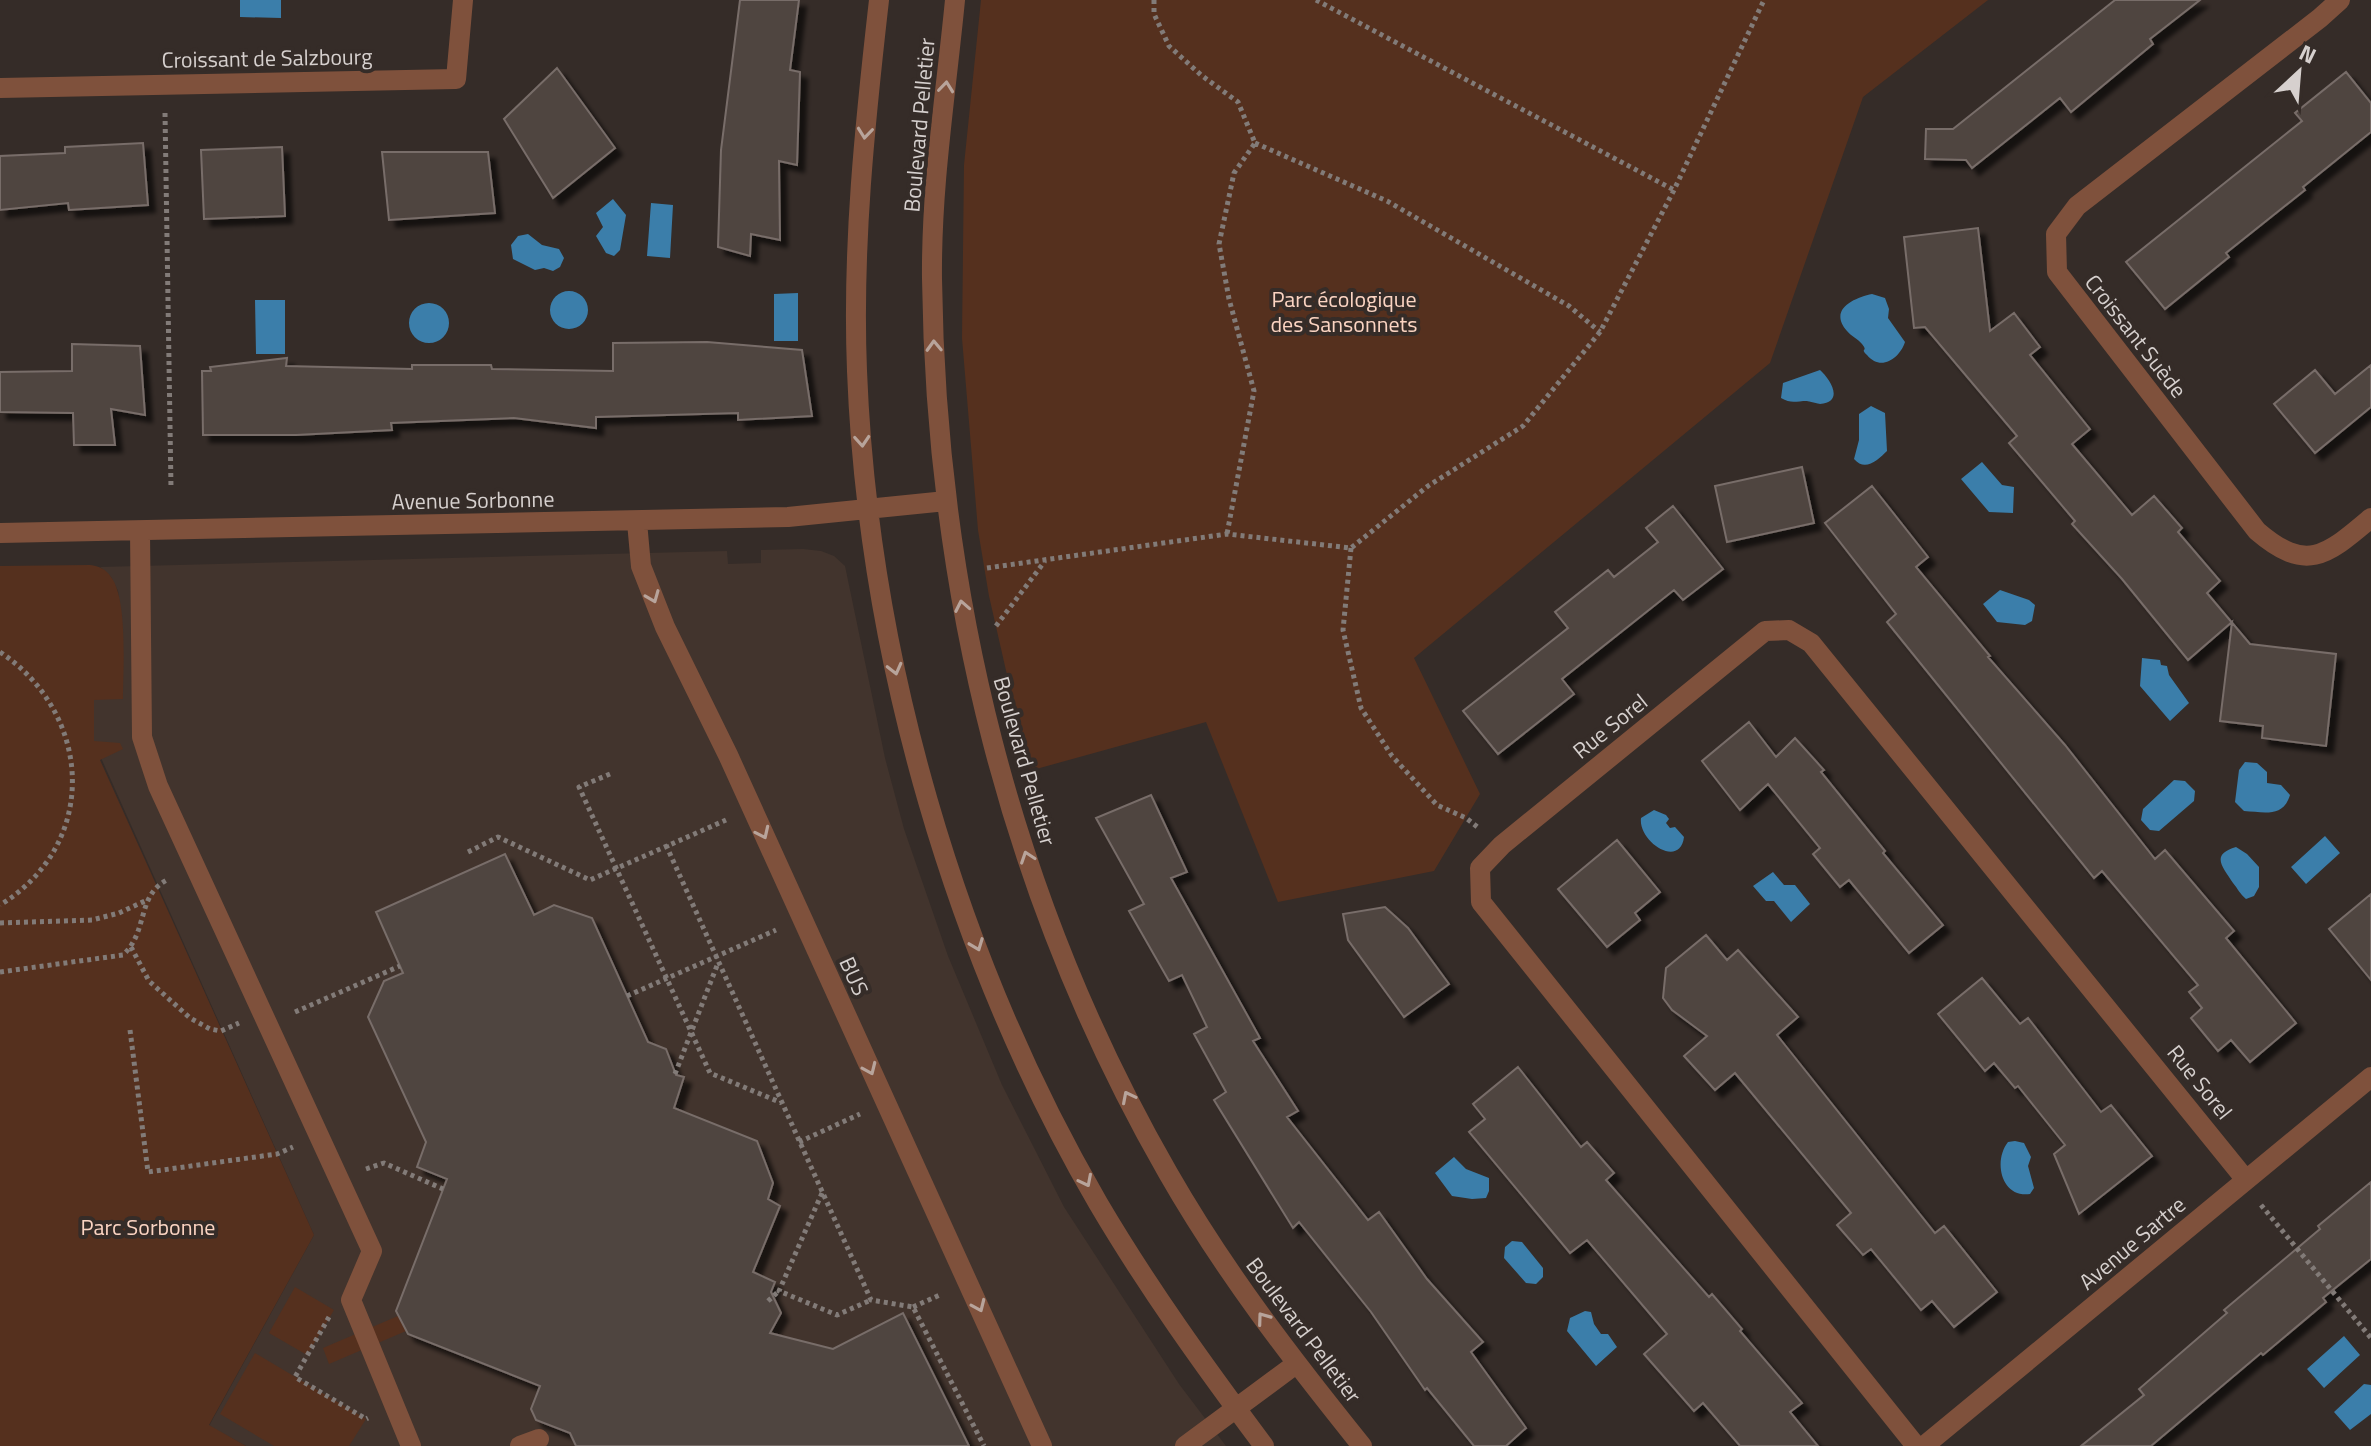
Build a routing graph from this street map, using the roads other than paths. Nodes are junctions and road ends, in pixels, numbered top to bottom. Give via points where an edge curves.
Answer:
1 (463, 0) edge
2 (879, 0) edge
3 (955, 0) edge
4 (2340, 0) edge
5 (0, 88) edge
6 (946, 501) junction
7 (867, 510) junction
8 (2371, 518) edge
9 (637, 522) junction
10 (140, 531) junction
11 (0, 533) edge
12 (2371, 1077) edge
13 (2246, 1180) junction
14 (1296, 1364) junction
15 (1236, 1409) junction
16 (411, 1446) edge
17 (1042, 1446) edge
18 (1185, 1446) edge
19 (1264, 1446) edge
20 (1362, 1446) edge
21 (1916, 1446) edge
22 (1924, 1446) edge

1 - 5 street, Croissant de Salzbourg via 456,79
2 -> 7 street via 856,255 857,371
6 -> 3 street, Boulevard Pelletier via 932,277
4 - 8 street, Croissant Suède via 2077,206 2056,234 2057,272 2273,545 2311,557 2331,550
6 - 7 street, Avenue Sorbonne
14 -> 6 street, Boulevard Pelletier via 1168,1172 1105,1053 1067,966 1017,828 983,712
7 - 9 street, Avenue Sorbonne
7 -> 15 street via 891,650 916,753 984,962 1017,1042 1097,1201 1176,1327
9 - 10 street, Avenue Sorbonne
9 -> 17 street, BUS via 646,582
10 - 11 street, Avenue Sorbonne
10 - 16 street via 145,752 372,1251 351,1300
12 - 13 street, Avenue Sartre
13 - 21 street, Rue Sorel via 1811,643 1789,630 1765,631 1502,845 1480,868 1481,902
13 - 22 street, Avenue Sartre
14 - 15 street
14 - 20 street, Boulevard Pelletier
15 - 18 street
15 - 19 street

